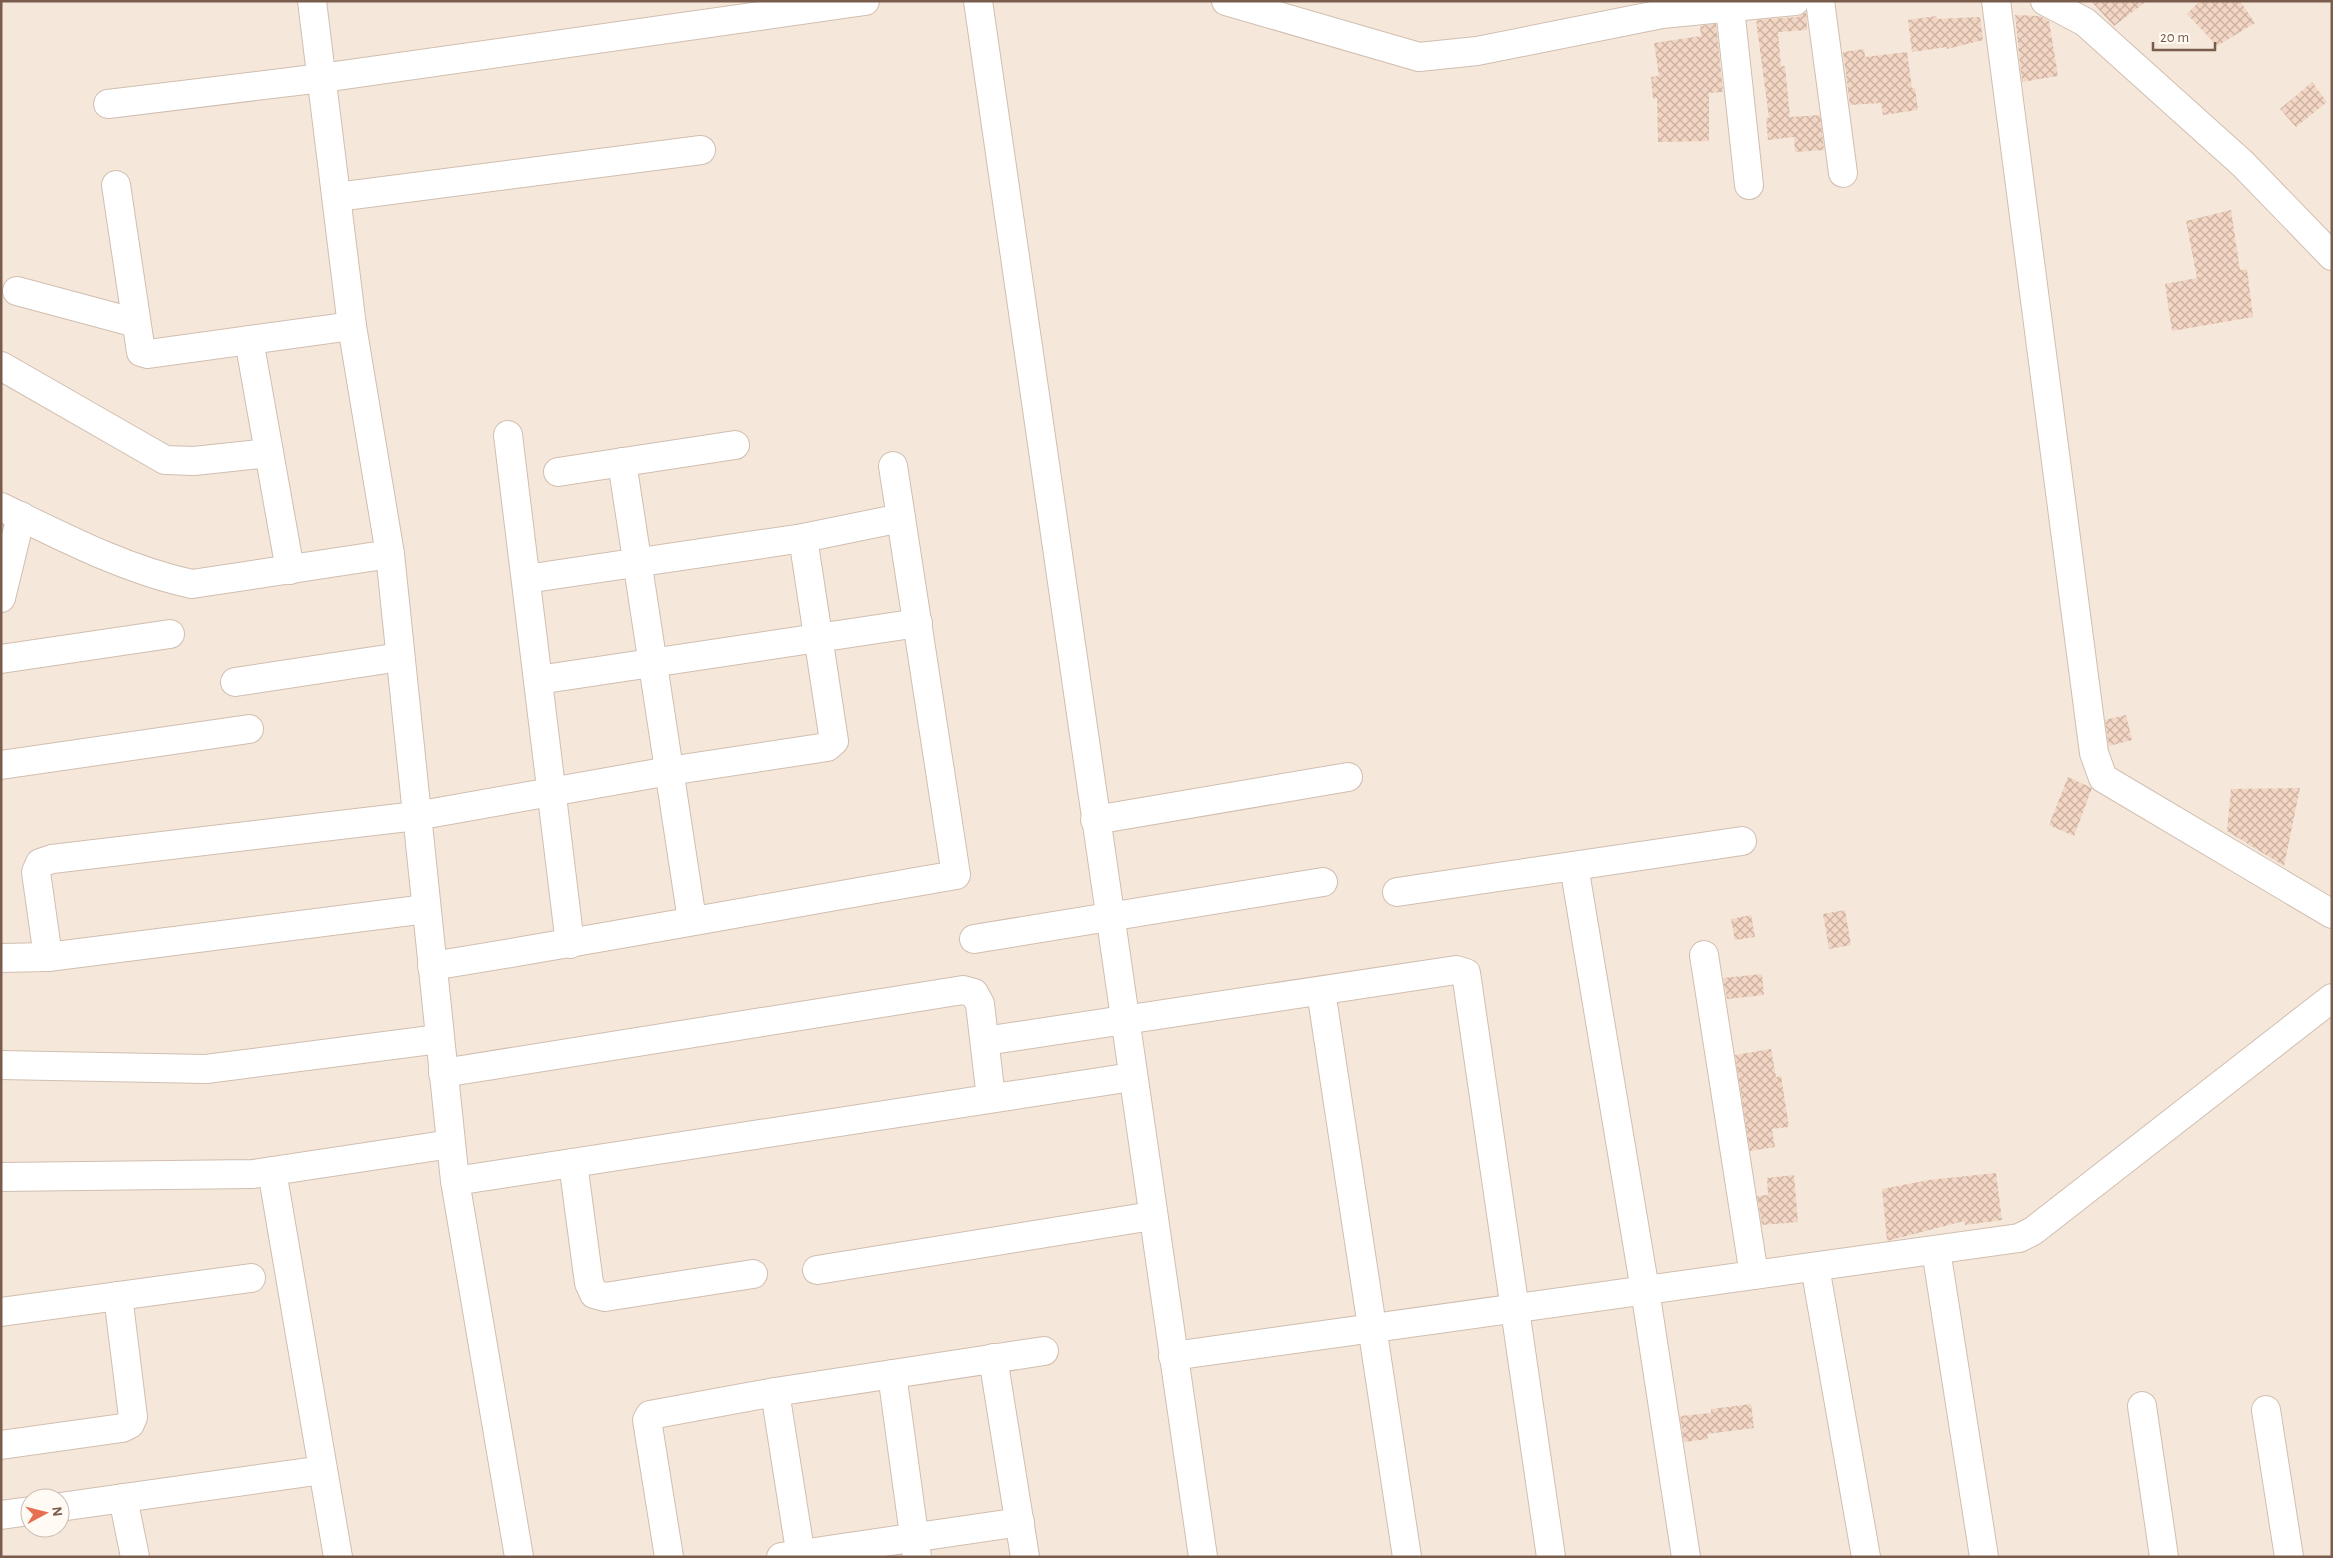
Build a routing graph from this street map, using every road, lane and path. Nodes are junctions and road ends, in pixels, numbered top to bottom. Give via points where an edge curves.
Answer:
1 (312, 1) edge
2 (865, 1) edge
3 (978, 1) edge
4 (1226, 1) edge
5 (1820, 1) edge
6 (1996, 1) edge
7 (1783, 2) edge
8 (2060, 5) edge
9 (1730, 8) junction
10 (322, 78) junction
11 (108, 104) dead end
12 (701, 150) dead end
13 (1842, 173) dead end
14 (116, 185) dead end
15 (1749, 185) dead end
16 (337, 197) junction
17 (2332, 256) edge
18 (17, 291) dead end
19 (136, 323) junction
20 (352, 326) junction
21 (249, 340) junction
22 (1, 366) edge
23 (508, 435) dead end
24 (735, 445) dead end
25 (269, 453) junction
26 (622, 462) junction
27 (893, 466) dead end
28 (558, 472) dead end
29 (11, 512) edge
30 (901, 518) junction
31 (803, 538) junction
32 (390, 554) junction
33 (638, 562) junction
34 (290, 570) junction
35 (526, 578) junction
36 (1, 598) edge
37 (918, 623) junction
38 (170, 634) dead end
39 (818, 638) junction
40 (400, 657) junction
41 (1, 659) edge
42 (653, 663) junction
43 (538, 680) junction
44 (235, 682) dead end
45 (249, 729) dead end
46 (1, 765) edge
47 (669, 772) junction
48 (1348, 778) dead end
49 (552, 792) junction
50 (416, 816) junction
51 (1095, 820) junction
52 (1742, 841) dead end
53 (1574, 866) junction
54 (1322, 882) dead end
55 (1397, 892) dead end
56 (426, 909) junction
57 (2332, 914) edge
58 (1109, 917) junction
59 (692, 920) junction
60 (974, 939) dead end
61 (570, 944) junction
62 (1704, 955) dead end
63 (48, 957) junction
64 (1, 958) edge
65 (432, 966) junction
66 (1321, 991) junction
67 (2332, 998) edge
68 (1124, 1020) junction
69 (440, 1039) junction
70 (985, 1040) junction
71 (1, 1065) edge
72 (443, 1073) junction
73 (1132, 1077) junction
74 (991, 1098) junction
75 (451, 1144) junction
76 (573, 1163) junction
77 (272, 1171) junction
78 (1, 1176) edge
79 (455, 1181) junction
80 (1152, 1216) junction
81 (1936, 1250) junction
82 (1815, 1267) junction
83 (817, 1270) dead end
84 (753, 1274) dead end
85 (1754, 1275) junction
86 (252, 1278) dead end
87 (1645, 1290) junction
88 (118, 1296) junction
89 (1515, 1308) junction
90 (1, 1312) edge
91 (1372, 1327) junction
92 (1044, 1351) dead end
93 (1173, 1356) junction
94 (994, 1358) junction
95 (892, 1374) junction
96 (775, 1392) junction
97 (2142, 1406) dead end
98 (2266, 1410) dead end
99 (1, 1445) edge
100 (323, 1470) junction
101 (124, 1498) junction
102 (70, 1506) edge
103 (20, 1512) edge
104 (1, 1515) edge
105 (1020, 1522) junction
106 (916, 1547) edge
107 (794, 1556) edge
108 (135, 1557) edge
109 (338, 1557) edge
110 (519, 1557) edge
111 (669, 1557) edge
112 (1025, 1557) edge
113 (1203, 1557) edge
114 (1407, 1557) edge
115 (1552, 1557) edge
116 (1686, 1557) edge
117 (1866, 1557) edge
118 (1984, 1557) edge
119 (2164, 1557) edge
120 (2289, 1557) edge

1 - 10 street
2 - 10 street
3 - 51 street
4 - 9 street via 1419,57 1477,51 1662,14
5 - 13 street
6 - 57 street via 2094,753 2103,778
7 - 9 street
8 - 17 street via 2085,22 2243,164
9 - 15 street
10 - 11 street
10 - 16 street
12 - 16 street
14 - 19 street
16 - 20 street
18 - 19 street
19 - 21 street via 141,352 148,354
20 - 21 street
20 - 32 street
21 - 25 street
22 - 25 street via 165,460 194,461
23 - 35 street
24 - 26 street
25 - 34 street
26 - 28 street
26 - 33 street
27 - 30 street
29 - 34 street via 163,578 192,584
29 - 36 street
30 - 31 street
30 - 37 street
31 - 33 street
31 - 39 street
32 - 34 street
32 - 40 street
33 - 35 street
33 - 42 street
35 - 43 street
37 - 39 street
37 - 59 street via 956,875
38 - 41 street
39 - 42 street
39 - 47 street via 834,741 827,747
40 - 44 street
40 - 50 street
42 - 43 street
42 - 47 street
43 - 49 street
45 - 46 street
47 - 49 street
47 - 59 street
48 - 51 street
49 - 50 street
49 - 61 street
50 - 56 street
50 - 63 street via 52,858 40,863 36,872
51 - 58 street
52 - 53 street
53 - 55 street
53 - 87 street
54 - 58 street
56 - 63 street
56 - 65 street
58 - 60 street
58 - 68 street
59 - 61 street
61 - 65 street
62 - 85 street
63 - 64 street
65 - 69 street
66 - 68 street
66 - 89 street via 1456,970 1466,973
66 - 91 street
67 - 81 street via 2033,1231 2020,1238
68 - 70 street
68 - 73 street
69 - 71 street via 206,1069
69 - 72 street
70 - 72 street via 980,1004 974,992 963,990
70 - 74 street
72 - 75 street
73 - 74 street
73 - 80 street
74 - 76 street
75 - 77 street
75 - 79 street
76 - 79 street
76 - 84 street via 589,1283 594,1294 605,1297
77 - 78 street
77 - 100 street
79 - 110 street
80 - 83 street
80 - 93 street
81 - 82 street
81 - 118 street
82 - 85 street
82 - 117 street
85 - 87 street
86 - 88 street
87 - 89 street
87 - 116 street
88 - 90 street
88 - 99 street via 133,1417 130,1424 122,1428
89 - 91 street
89 - 115 street
91 - 93 street
91 - 114 street
92 - 94 street
93 - 113 street
94 - 95 street
94 - 105 street
95 - 96 street
95 - 106 street
96 - 107 street
96 - 111 street via 650,1414 647,1420
97 - 119 street
98 - 120 street
100 - 101 street
100 - 109 street
101 - 102 street
101 - 108 street
103 - 104 street
105 - 106 street
105 - 112 street
106 - 107 street

